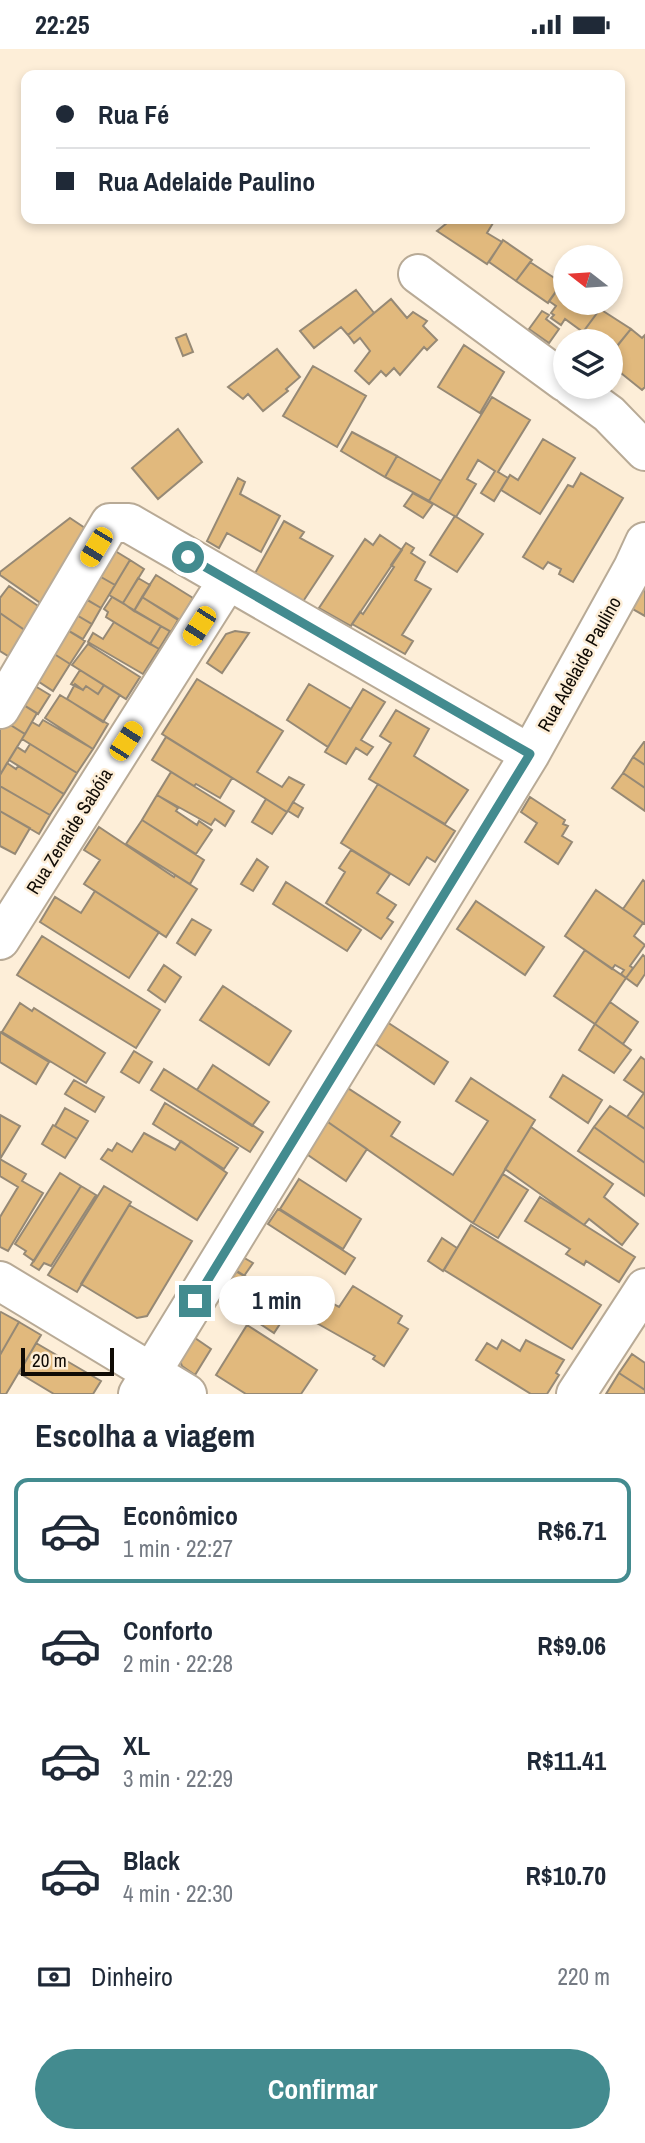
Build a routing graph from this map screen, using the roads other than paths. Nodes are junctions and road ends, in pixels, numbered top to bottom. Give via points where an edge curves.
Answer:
1 (418, 274) dead end
2 (553, 373) edge
3 (588, 399) edge
4 (645, 450) edge
5 (645, 542) edge
6 (229, 580) junction
7 (0, 709) edge
8 (530, 754) junction
9 (12, 895) edge
10 (0, 940) edge
11 (0, 1281) edge
12 (645, 1289) edge
13 (145, 1383) edge
14 (187, 1394) edge
15 (576, 1394) edge

1 - 2 street
3 - 4 street
5 - 8 street, Rua Adelaide Paulino
6 - 7 street via 129,523 110,523
6 - 8 street
6 - 9 street, Rua Zenaide Sabóia
8 - 13 street, Rua Adelaide Paulino
9 - 10 street, Rua Zenaide Sabóia
11 - 13 street
12 - 15 street
13 - 14 street

